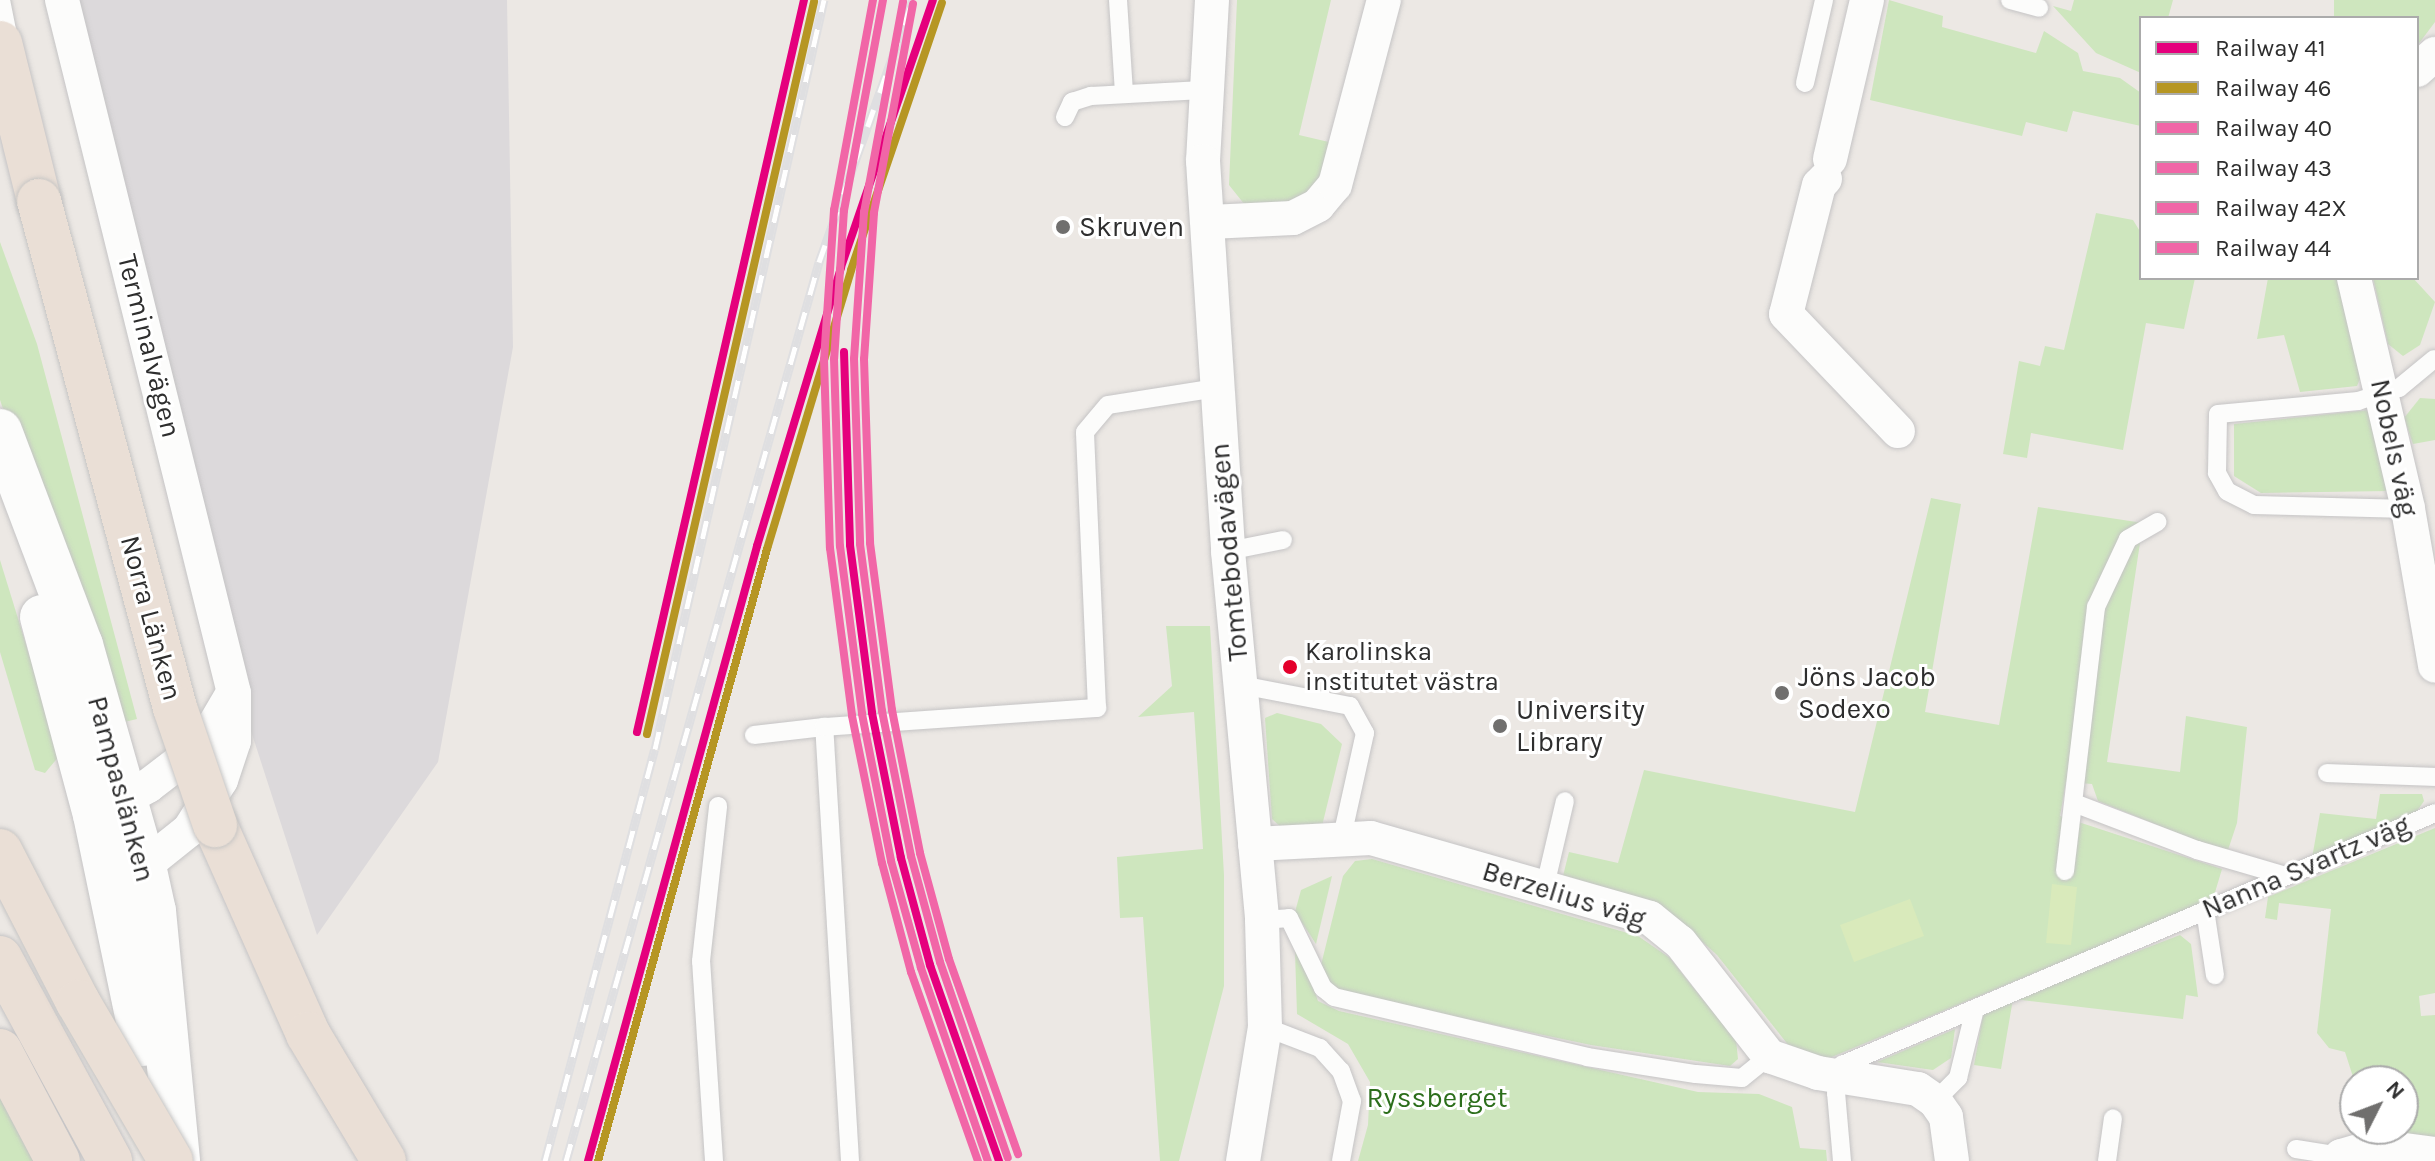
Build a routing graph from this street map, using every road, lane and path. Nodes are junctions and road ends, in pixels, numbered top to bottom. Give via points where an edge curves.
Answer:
1 (1, 0) edge
2 (62, 0) edge
3 (1118, 0) edge
4 (1212, 0) edge
5 (1384, 0) edge
6 (1824, 0) edge
7 (1867, 0) edge
8 (2010, 0) edge
9 (2039, 8) dead end
10 (0, 43) edge
11 (2435, 54) edge
12 (2419, 68) edge
13 (1805, 83) dead end
14 (1203, 90) junction
15 (1124, 94) junction
16 (1065, 117) dead end
17 (39, 201) junction
18 (1210, 222) junction
19 (2354, 280) edge
20 (2434, 359) edge
21 (1216, 388) junction
22 (2383, 394) junction
23 (0, 431) edge
24 (1898, 431) dead end
25 (0, 489) edge
26 (2408, 509) junction
27 (2157, 522) dead end
28 (1283, 540) dead end
29 (1228, 551) junction
30 (2435, 666) edge
31 (1241, 685) junction
32 (234, 693) junction
33 (824, 727) junction
34 (754, 735) dead end
35 (2327, 773) dead end
36 (2435, 777) edge
37 (1565, 801) dead end
38 (2074, 803) junction
39 (718, 806) dead end
40 (111, 808) junction
41 (2435, 813) edge
42 (1342, 837) junction
43 (1255, 844) junction
44 (0, 851) edge
45 (2065, 871) dead end
46 (126, 873) junction
47 (2287, 876) junction
48 (1545, 886) junction
49 (2205, 910) junction
50 (1262, 920) junction
51 (0, 958) edge
52 (2215, 975) dead end
53 (1975, 1009) junction
54 (1265, 1027) junction
55 (0, 1051) edge
56 (1769, 1056) junction
57 (1839, 1076) junction
58 (1935, 1101) junction
59 (1254, 1104) junction
60 (2113, 1118) dead end
61 (2296, 1149) dead end
62 (2435, 1154) edge
63 (2341, 1158) edge
64 (1957, 1160) edge
65 (58, 1161) edge
66 (110, 1161) edge
67 (155, 1161) edge
68 (171, 1161) edge
69 (178, 1161) edge
70 (384, 1161) edge
71 (714, 1161) edge
72 (850, 1161) edge
73 (1228, 1161) edge
74 (1243, 1161) edge
75 (1341, 1161) edge
76 (1842, 1161) edge
77 (2107, 1161) edge

1 - 17 lane
2 - 32 street, Terminalvägen
3 - 15 lane
4 - 14 street, Tomtebodavägen
5 - 18 street via 1335,185 1318,205 1293,218
6 - 13 lane
7 - 24 street via 1828,169 1786,314
8 - 9 lane
10 - 17 highway, Norra Länken
11 - 12 street
14 - 15 lane
14 - 18 street, Tomtebodavägen
15 - 16 lane via 1072,102
17 - 70 highway, Norra Länken, bridge via 175,708 215,825 308,1034
18 - 21 street, Tomtebodavägen
19 - 22 street, Nobels väg
20 - 22 lane via 2399,388
21 - 29 street, Tomtebodavägen
21 - 33 lane via 1108,405 1085,432 1097,708
22 - 26 street, Nobels väg
22 - 26 lane via 2218,414 2217,473 2227,491 2254,505
23 - 40 main road, Pampaslänken via 72,619
25 - 40 main road, Pampaslänken
26 - 30 street, Nobels väg
27 - 38 lane via 2128,539 2096,607
28 - 29 lane
29 - 31 street, Tomtebodavägen
31 - 42 lane via 1350,706 1365,733
31 - 43 street, Tomtebodavägen
32 - 40 street via 203,744
32 - 46 street, Terminalvägen via 234,741 221,780 189,830
33 - 34 lane
33 - 72 lane
35 - 36 lane
37 - 48 lane
38 - 45 lane
38 - 47 lane via 2197,850
39 - 71 lane via 701,961
40 - 46 main road, Pampaslänken
41 - 47 lane, Nanna Svartz väg
42 - 43 street, Berzelius väg
42 - 48 street, Berzelius väg via 1371,838
43 - 50 street, Tomtebodavägen
44 - 68 highway, bridge via 132,1100
46 - 67 main road, Pampaslänken
46 - 69 main road, Pampaslänken via 154,911
47 - 49 lane, Nanna Svartz väg
48 - 56 street, Berzelius väg via 1650,918 1680,942
49 - 52 lane
49 - 53 lane, Nanna Svartz väg
50 - 54 street, Tomtebodavägen
50 - 56 lane via 1289,918 1323,988 1334,997 1587,1057 1696,1074 1742,1078
51 - 66 highway
53 - 57 lane, Nanna Svartz väg via 1842,1065
53 - 58 lane via 1958,1078
54 - 59 street, Tomtebodavägen
54 - 75 lane via 1320,1048 1341,1071 1352,1101
55 - 65 highway
56 - 57 street via 1786,1066
57 - 58 street via 1918,1089
57 - 76 lane
58 - 64 street via 1946,1117
59 - 73 street, Tomtebodavägen
59 - 74 street, Tomtebodavägen
60 - 77 lane
61 - 63 lane
62 - 63 street via 2375,1146

